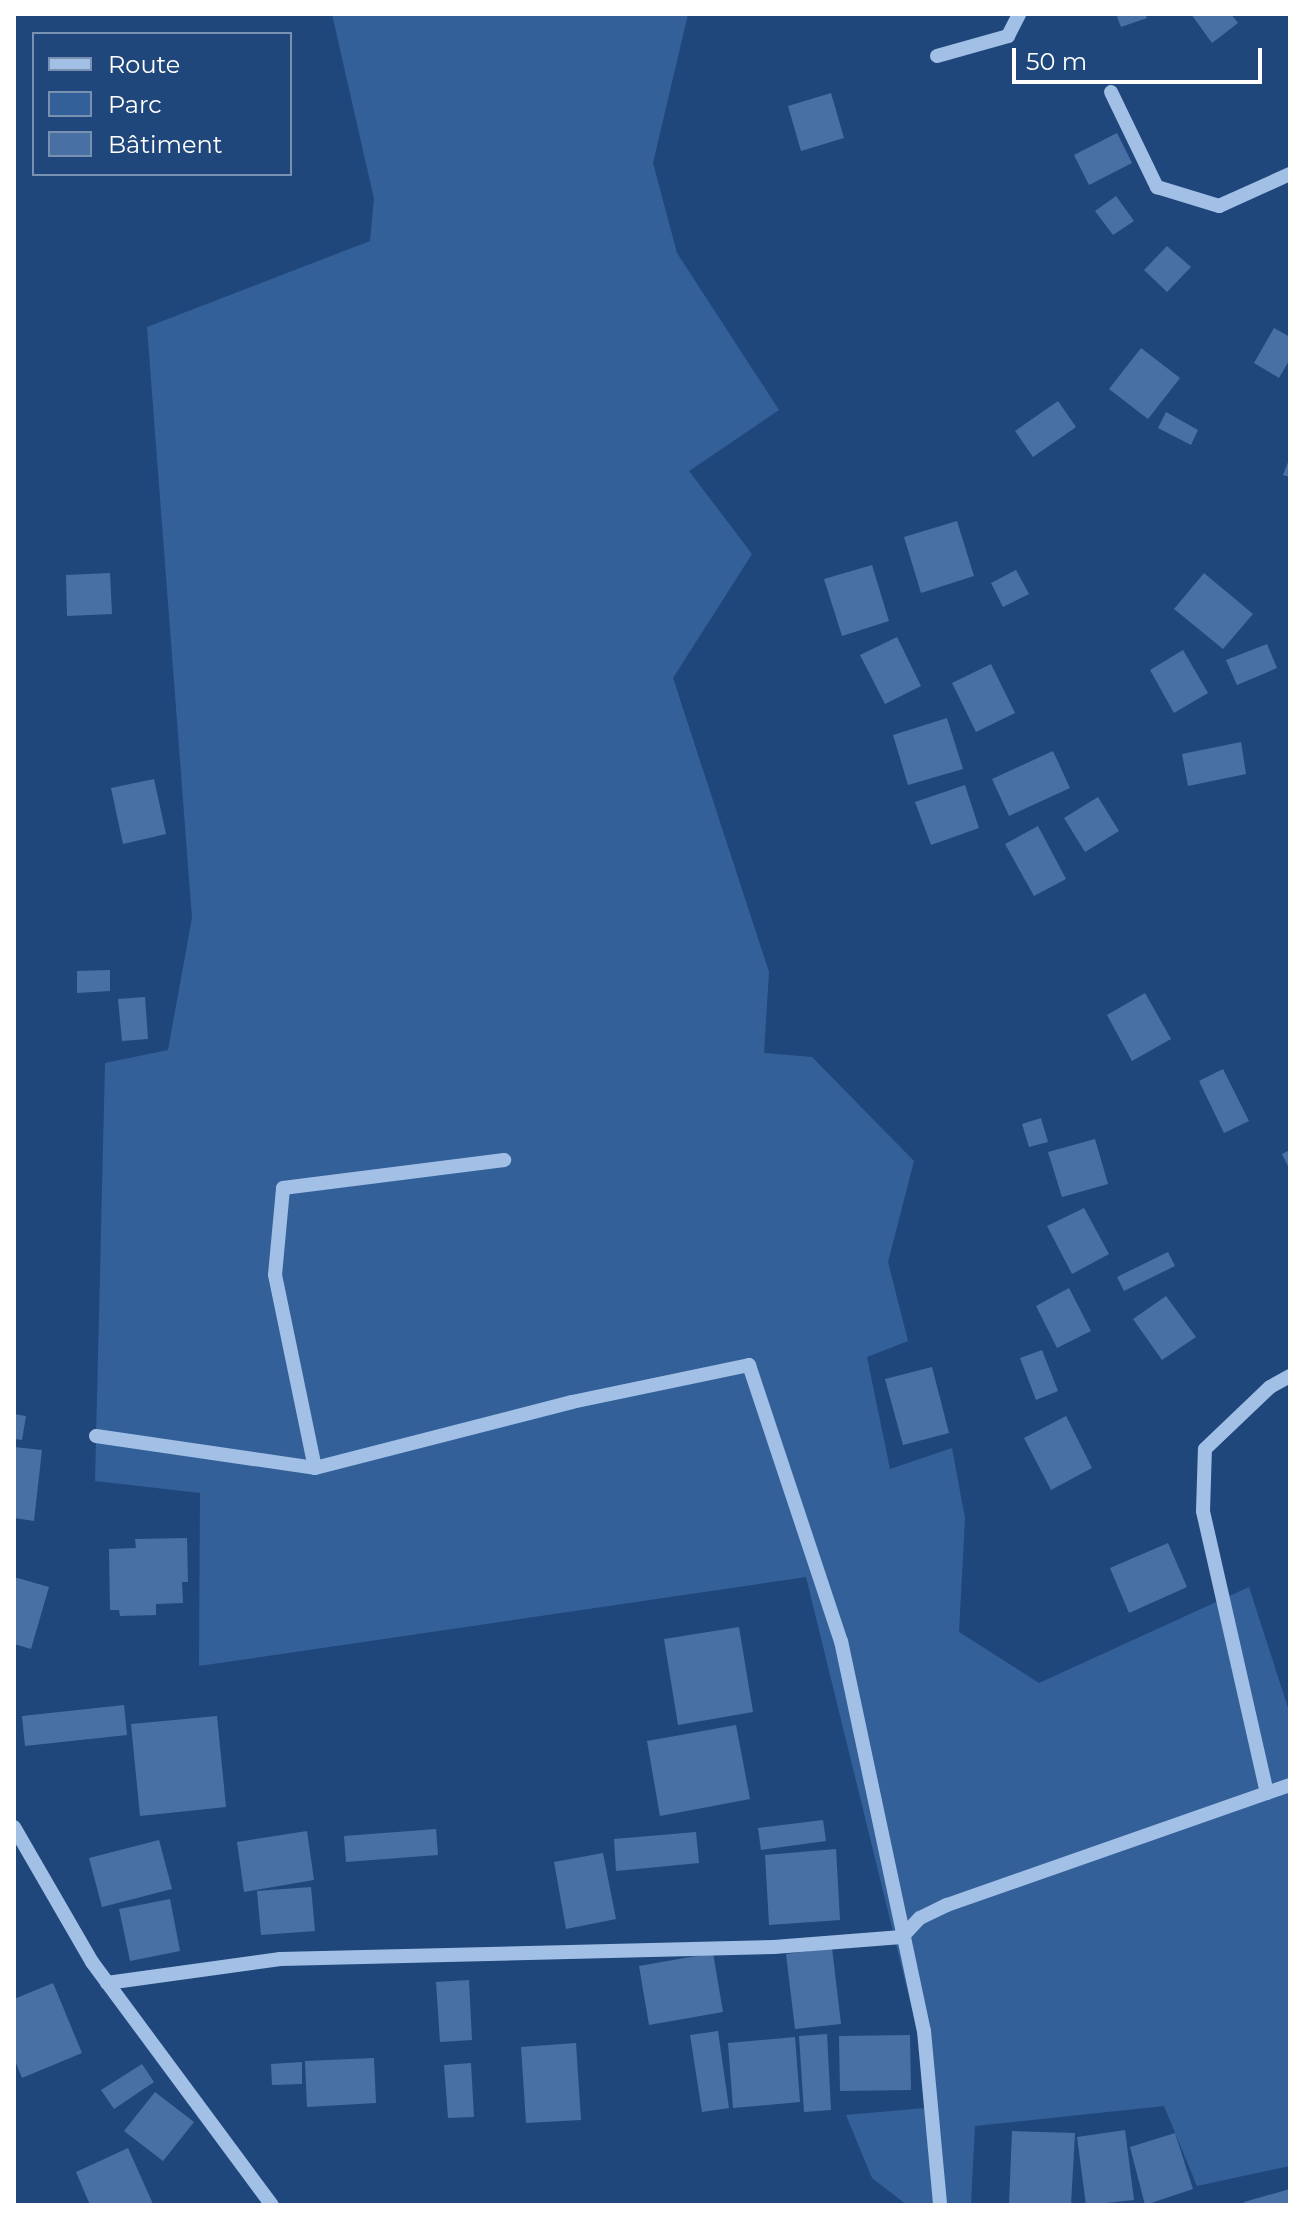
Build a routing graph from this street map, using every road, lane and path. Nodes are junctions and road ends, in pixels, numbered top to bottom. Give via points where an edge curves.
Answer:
1 (1019, 14) edge
2 (937, 56) dead end
3 (1111, 92) dead end
4 (1290, 174) edge
5 (504, 1160) dead end
6 (1290, 1376) edge
7 (96, 1436) dead end
8 (315, 1468) junction
9 (1290, 1785) edge
10 (1267, 1793) junction
11 (14, 1827) edge
12 (902, 1937) junction
13 (107, 1983) junction
14 (272, 2205) edge
15 (940, 2205) edge

1 - 2 street via 1008,36
3 - 4 street via 1157,187 1219,206
5 - 8 street via 283,1188 275,1275
6 - 10 street via 1270,1387 1205,1449 1203,1511
7 - 8 street
8 - 12 street via 572,1402 749,1365 841,1641
9 - 10 street
10 - 12 street via 947,1905 920,1918
11 - 13 street
12 - 13 street via 774,1947 280,1959
12 - 15 street via 924,2031
13 - 14 street

